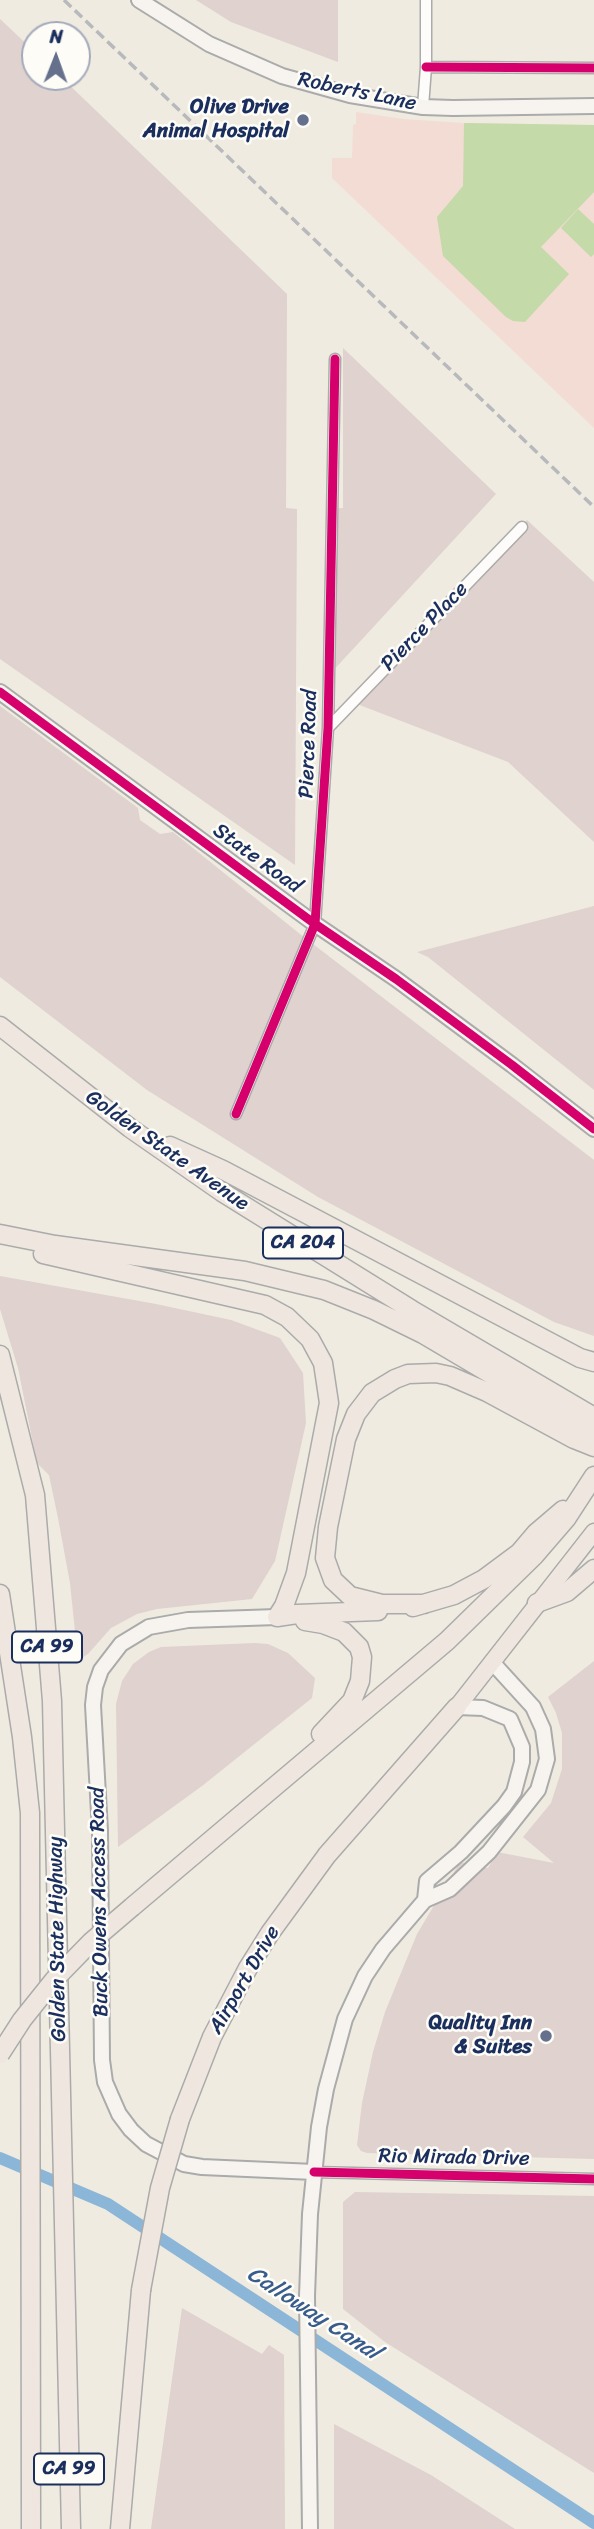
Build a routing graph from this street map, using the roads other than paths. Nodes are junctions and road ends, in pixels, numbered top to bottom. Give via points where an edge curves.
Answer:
1 (139, 0) edge
2 (426, 0) edge
3 (426, 67) junction
4 (594, 68) edge
5 (594, 106) edge
6 (423, 107) junction
7 (335, 359) dead end
8 (522, 527) dead end
9 (0, 692) edge
10 (328, 728) junction
11 (315, 924) junction
12 (0, 1026) edge
13 (236, 1114) dead end
14 (130, 1128) junction
15 (594, 1129) edge
16 (0, 1236) edge
17 (0, 1355) edge
18 (594, 1362) edge
19 (587, 1427) edge
20 (594, 1447) edge
21 (594, 1476) edge
22 (577, 1500) junction
23 (594, 1532) edge
24 (594, 1569) edge
25 (0, 1594) edge
26 (424, 1604) junction
27 (537, 1604) junction
28 (277, 1617) junction
29 (492, 1662) junction
30 (457, 1707) junction
31 (253, 1804) junction
32 (425, 1900) junction
33 (0, 2053) edge
34 (314, 2172) junction
35 (594, 2179) edge
36 (31, 2529) edge
37 (71, 2529) edge
38 (120, 2529) edge
39 (310, 2529) edge

1 - 6 main road, Roberts Lane via 209,44 282,76 350,95
2 - 3 street
3 - 4 street
3 - 6 street
5 - 6 main road, Roberts Lane
7 - 10 street, Pierce Road
8 - 10 street, Pierce Place
9 - 11 main road, State Road
10 - 11 street, Pierce Road
11 - 13 street, Pierce Road
11 - 15 main road, State Road via 396,979
12 - 14 highway, Golden State Avenue / CA 204
14 - 18 highway via 223,1170
14 - 19 highway, Golden State Avenue / CA 204
16 - 19 highway, CA 204 via 245,1270 324,1290 423,1334
16 - 28 highway via 41,1253 265,1305 288,1317 310,1339 327,1379 327,1414 296,1573
17 - 37 highway, Golden State Highway / CA 99 via 35,1495 52,1701
19 - 20 highway
19 - 26 highway via 436,1373 408,1374 372,1393 356,1414 346,1439 325,1558 333,1580 350,1596 382,1604
21 - 22 highway
22 - 26 highway via 499,1569 454,1595
22 - 31 highway via 535,1555 447,1641
23 - 27 main road, Airport Drive
24 - 27 highway via 567,1592
25 - 36 highway, Golden State Highway / CA 99 via 30,1813
26 - 28 highway
27 - 29 main road, Airport Drive
28 - 31 highway via 323,1623 344,1632 359,1647 362,1668 346,1710
28 - 34 main road, Buck Owens Access Road via 188,1620 149,1627 121,1644 101,1670 93,1705 100,1831 102,2060 115,2106 146,2144 184,2164
29 - 30 main road, Airport Drive
29 - 32 main road via 537,1713 547,1744 544,1774 529,1804 489,1852 450,1889
30 - 32 main road via 483,1708 509,1719 522,1747 522,1762 514,1793 428,1881
30 - 38 highway, Airport Drive, bridge via 327,1855 270,1933 212,2037 180,2119 160,2188 141,2290
31 - 33 highway, bridge via 91,1942 54,1980
32 - 34 main road via 383,1949 345,2018 326,2089
34 - 35 street, Rio Mirada Drive
34 - 39 main road via 307,2295

